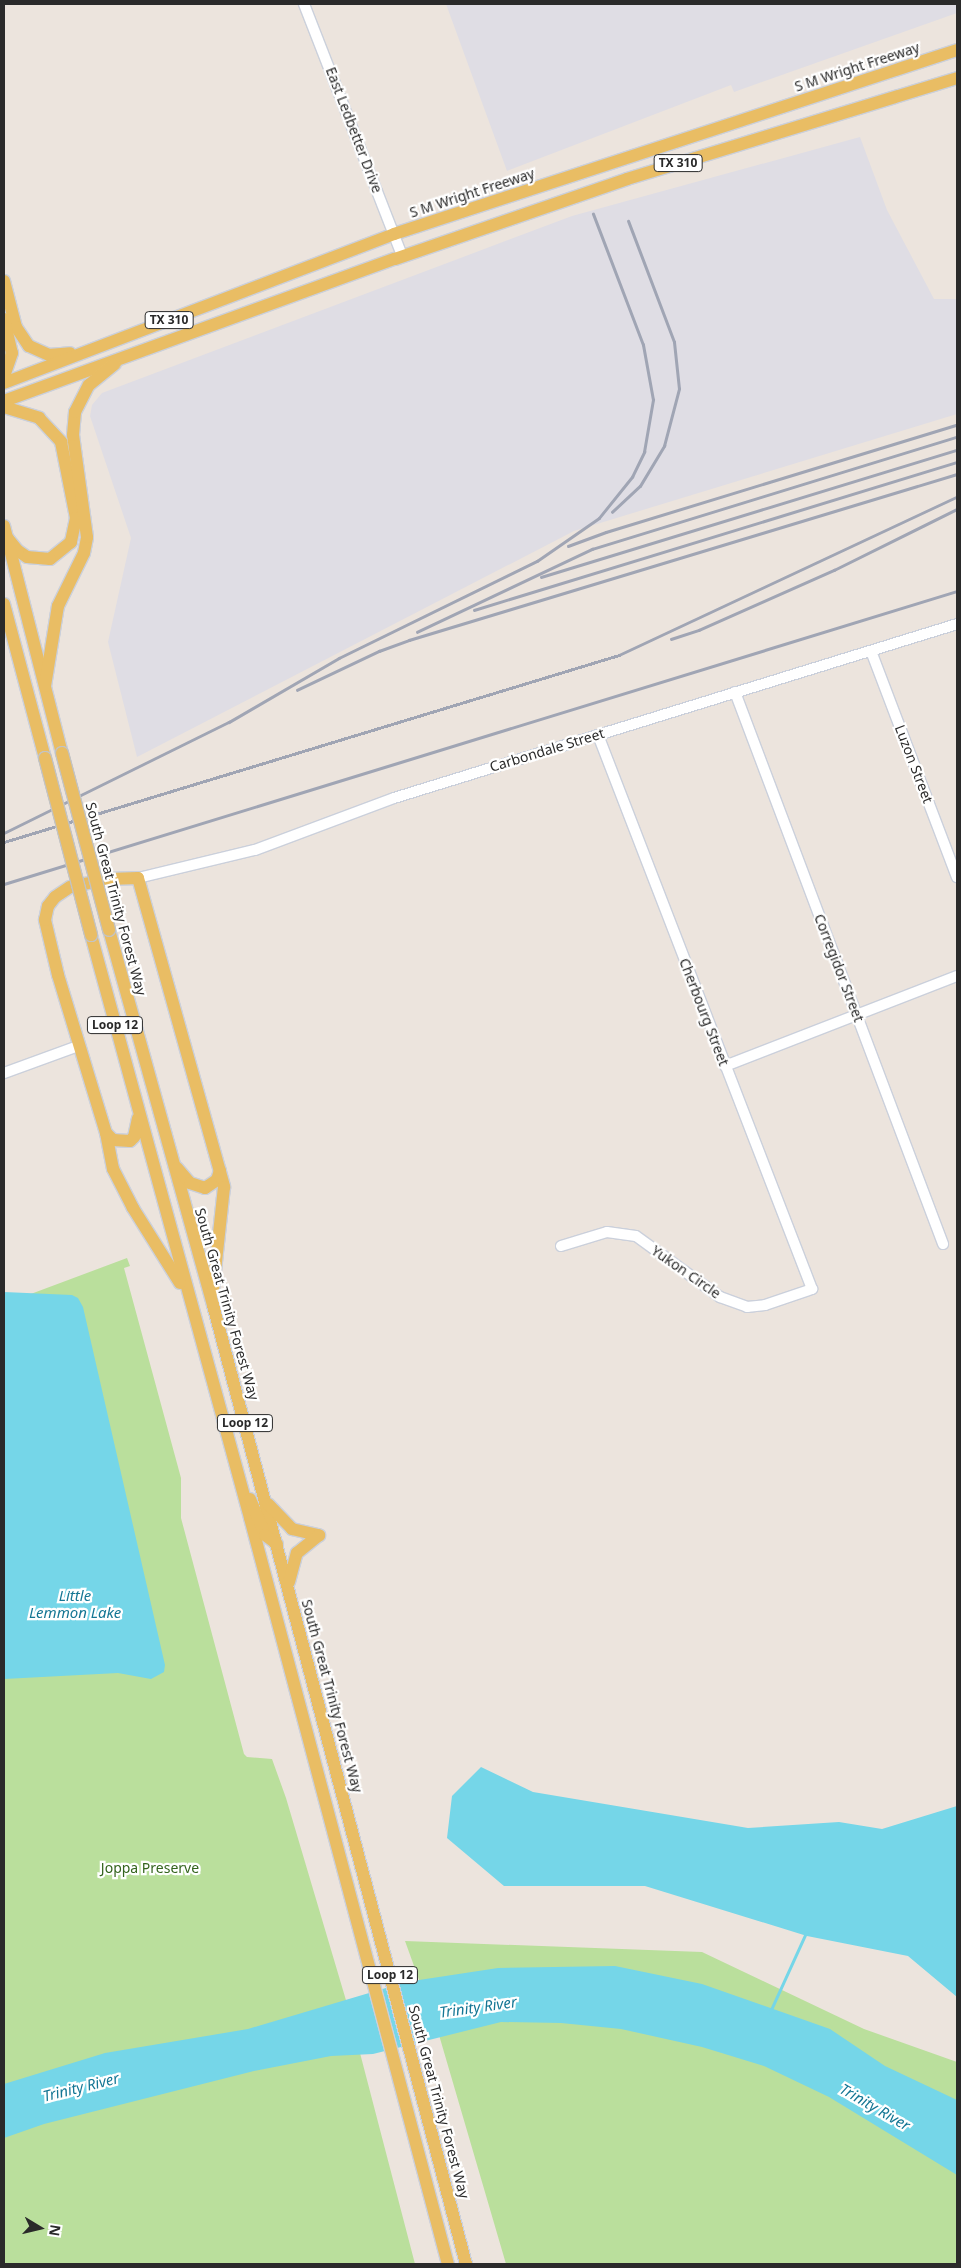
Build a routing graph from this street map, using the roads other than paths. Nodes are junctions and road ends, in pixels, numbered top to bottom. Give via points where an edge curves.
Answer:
1 (304, 4) edge
2 (957, 42) edge
3 (957, 50) edge
4 (886, 74) junction
5 (957, 78) edge
6 (394, 234) junction
7 (402, 256) junction
8 (4, 281) edge
9 (4, 319) edge
10 (88, 351) junction
11 (126, 356) junction
12 (4, 376) edge
13 (4, 383) edge
14 (4, 401) edge
15 (4, 407) edge
16 (5, 531) edge
17 (4, 604) edge
18 (957, 624) edge
19 (4, 631) edge
20 (14, 645) junction
21 (872, 651) junction
22 (45, 686) junction
23 (735, 692) junction
24 (598, 735) junction
25 (957, 877) edge
26 (138, 878) junction
27 (957, 976) edge
28 (857, 1015) junction
29 (78, 1046) junction
30 (725, 1066) junction
31 (4, 1073) edge
32 (139, 1116) junction
33 (106, 1134) junction
34 (171, 1160) junction
35 (220, 1170) junction
36 (943, 1244) dead end
37 (561, 1246) dead end
38 (812, 1289) joint
39 (189, 1298) junction
40 (213, 1305) junction
41 (241, 1484) junction
42 (266, 1501) junction
43 (277, 1544) junction
44 (288, 1587) junction
45 (466, 2263) edge
46 (448, 2264) edge

1 - 6 street, East Ledbetter Drive
2 - 4 main road via 900,61
3 - 4 main road, S M Wright Freeway / TX 310
4 - 6 main road, S M Wright Freeway / TX 310
5 - 7 main road, TX 310 via 627,179
6 - 7 street, East Ledbetter Drive
6 - 10 main road, S M Wright Freeway / TX 310
7 - 11 main road, TX 310
8 - 10 main road via 16,327 28,346 48,355
9 - 12 main road via 12,353
10 - 13 main road, S M Wright Freeway / TX 310
11 - 14 main road, TX 310
11 - 22 main road via 89,385 74,412 73,435 88,537 56,614
15 - 16 main road via 39,418 61,442 76,518 71,542 50,559 27,557 18,551
16 - 22 main road, South Great Trinity Forest Way / Loop 12
17 - 20 main road, Loop 12
18 - 21 street, Carbondale Street
19 - 20 main road
20 - 32 main road, Loop 12, bridge
21 - 23 street, Carbondale Street
21 - 25 street, Luzon Street
22 - 34 main road, South Great Trinity Forest Way / Loop 12, bridge
23 - 24 street, Carbondale Street
23 - 28 street, Corregidor Street
24 - 26 street, Carbondale Street via 394,798 254,850
24 - 30 street, Cherbourg Street
26 - 29 main road via 109,879 70,887 48,906 47,937
26 - 35 main road
27 - 28 street
28 - 30 street
28 - 36 street, Corregidor Street
29 - 31 street
29 - 33 main road
30 - 38 street, Cherbourg Street
32 - 33 main road via 130,1141 113,1140
32 - 39 main road, Loop 12
33 - 39 main road via 113,1169 123,1190
34 - 35 main road via 184,1178 197,1188 212,1186
34 - 40 main road, South Great Trinity Forest Way / Loop 12
35 - 40 main road via 224,1198 215,1256
37 - 38 street, Yukon Circle via 592,1235 623,1232 636,1236 720,1297 747,1307 765,1305
39 - 41 main road, Loop 12
40 - 42 main road, South Great Trinity Forest Way / Loop 12
41 - 43 main road via 258,1513 265,1535
41 - 46 main road, Loop 12
42 - 43 main road, South Great Trinity Forest Way / Loop 12
42 - 44 main road via 292,1529 319,1535 297,1553
43 - 44 main road, South Great Trinity Forest Way / Loop 12
44 - 45 main road, South Great Trinity Forest Way / Loop 12

